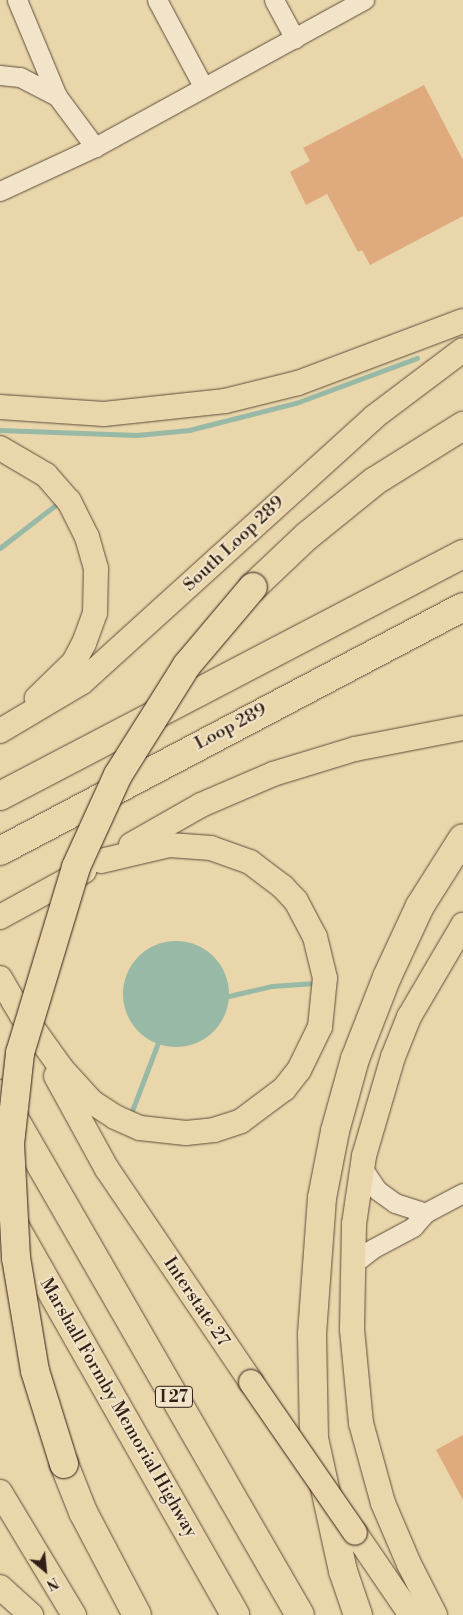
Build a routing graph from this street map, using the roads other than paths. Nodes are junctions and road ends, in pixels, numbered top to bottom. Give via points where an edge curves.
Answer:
1 (16, 0) edge
2 (157, 0) edge
3 (274, 0) edge
4 (364, 0) edge
5 (295, 39) junction
6 (0, 75) edge
7 (203, 86) junction
8 (57, 96) junction
9 (95, 147) junction
10 (0, 191) edge
11 (463, 320) edge
12 (463, 350) edge
13 (0, 407) edge
14 (463, 426) edge
15 (0, 448) edge
16 (463, 554) edge
17 (463, 607) edge
18 (463, 728) edge
19 (0, 730) edge
20 (0, 796) edge
21 (463, 838) edge
22 (0, 851) edge
23 (101, 861) junction
24 (0, 917) edge
25 (463, 925) edge
26 (0, 978) edge
27 (14, 1002) junction
28 (0, 1094) edge
29 (363, 1170) junction
30 (463, 1193) edge
31 (0, 1202) edge
32 (425, 1213) junction
33 (353, 1264) junction
34 (0, 1492) edge
35 (0, 1587) edge
36 (30, 1615) edge
37 (74, 1615) edge
38 (137, 1615) edge
39 (235, 1615) edge
40 (300, 1615) edge
41 (358, 1615) edge
42 (411, 1615) edge
43 (435, 1615) edge

1 - 8 street
2 - 7 street
3 - 5 street
4 - 5 street
5 - 7 street
6 - 8 street via 20,77
7 - 9 street
8 - 9 street
9 - 10 street
11 - 13 main road via 298,383 225,401 104,414
12 - 19 main road, South Loop 289 via 374,417 81,683
14 - 38 highway, bridge via 375,481 307,536 253,588 187,665 118,775 76,867 20,1054 10,1144 16,1258 35,1371 64,1464 87,1520
15 - 19 main road via 46,475 69,501 92,552 97,593 89,630 74,662 54,684
16 - 20 highway
17 - 22 highway, Loop 289
18 - 23 main road via 355,749 273,774 201,806
21 - 41 highway via 420,906 355,1059 335,1131 322,1198 312,1325 314,1438 343,1571
23 - 24 main road
23 - 27 main road via 169,845 212,848 250,862 296,900 312,928 325,978 320,1027 299,1070 284,1089 241,1121 214,1130 186,1133 140,1128 114,1117 92,1102 62,1069
25 - 29 main road via 423,992 396,1049 372,1126
26 - 27 main road, Interstate 27
27 - 42 main road, Interstate 27, bridge via 107,1169
28 - 40 highway, I 27
29 - 32 street via 377,1190 395,1203 410,1211
29 - 33 main road via 354,1224
30 - 32 street
31 - 39 highway, Marshall Formby Memorial Highway
32 - 33 street via 413,1227 372,1249
33 - 43 main road via 354,1362 363,1431 384,1503 409,1564
34 - 37 main road
35 - 36 main road

